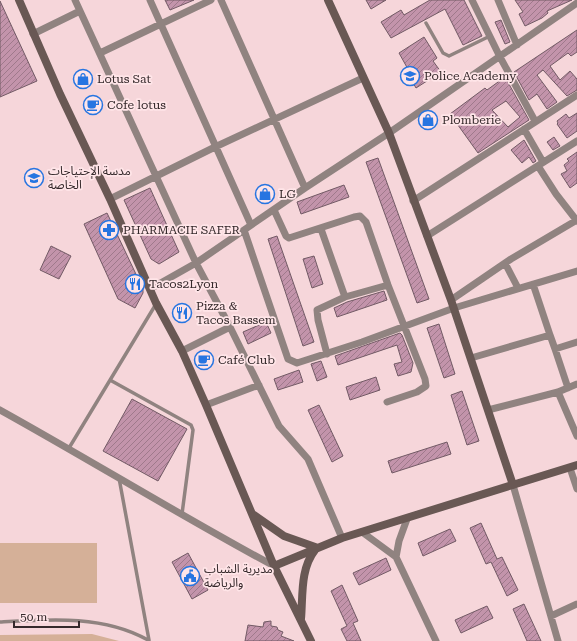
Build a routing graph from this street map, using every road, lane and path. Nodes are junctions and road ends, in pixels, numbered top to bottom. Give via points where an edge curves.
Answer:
1 (19, 0) edge
2 (75, 0) edge
3 (150, 0) edge
4 (211, 0) edge
5 (221, 0) edge
6 (328, 0) edge
7 (472, 0) edge
8 (498, 0) edge
9 (572, 3) edge
10 (80, 10) junction
11 (161, 23) junction
12 (426, 23) dead end
13 (33, 34) junction
14 (490, 36) junction
15 (516, 45) junction
16 (100, 53) junction
17 (500, 57) junction
18 (363, 78) junction
19 (577, 95) edge
20 (276, 120) junction
21 (535, 121) junction
22 (524, 129) junction
23 (389, 133) junction
24 (577, 141) edge
25 (215, 147) junction
26 (540, 164) junction
27 (156, 176) junction
28 (305, 188) junction
29 (110, 199) junction
30 (413, 201) junction
31 (274, 210) junction
32 (577, 220) edge
33 (247, 228) junction
34 (321, 229) junction
35 (427, 236) junction
36 (196, 263) junction
37 (505, 263) junction
38 (577, 270) edge
39 (533, 284) junction
40 (388, 285) junction
41 (518, 288) junction
42 (150, 289) junction
43 (345, 297) junction
44 (451, 300) junction
45 (156, 303) junction
46 (454, 308) junction
47 (230, 326) junction
48 (405, 327) junction
49 (550, 335) junction
50 (577, 342) edge
51 (555, 349) junction
52 (182, 351) junction
53 (327, 354) junction
54 (471, 358) junction
55 (110, 380) junction
56 (577, 384) edge
57 (259, 385) junction
58 (568, 388) junction
59 (558, 392) junction
60 (387, 402) dead end
61 (206, 405) junction
62 (0, 410) edge
63 (488, 410) junction
64 (577, 436) edge
65 (70, 448) junction
66 (573, 467) edge
67 (118, 477) junction
68 (513, 485) junction
69 (577, 490) edge
70 (253, 515) junction
71 (181, 516) junction
72 (407, 519) junction
73 (362, 532) junction
74 (342, 538) junction
75 (317, 549) junction
76 (396, 557) junction
77 (274, 566) junction
78 (577, 604) edge
79 (551, 616) junction
80 (301, 620) junction
81 (0, 622) edge
82 (149, 641) edge
83 (312, 641) edge
84 (436, 641) edge
85 (558, 641) edge

1 - 13 main road
2 - 10 street
3 - 11 street
4 - 11 street
5 - 20 street
6 - 18 main road
7 - 14 street
8 - 15 street
9 - 15 street
10 - 13 street
10 - 16 street
11 - 16 street
11 - 25 street
12 - 14 lane via 443,54 449,56
13 - 29 main road
14 - 17 street
15 - 17 street
16 - 27 street
17 - 21 street
17 - 23 street
18 - 20 street
18 - 23 main road
19 - 21 street
20 - 25 street
20 - 28 street
21 - 22 street
22 - 26 street
22 - 30 street
23 - 28 street
23 - 30 main road
24 - 26 street
25 - 27 street
25 - 33 street
26 - 32 street via 556,194
26 - 35 street
27 - 29 street
27 - 36 street
28 - 31 street
29 - 42 main road
30 - 35 main road
31 - 33 street
31 - 34 street via 289,238
32 - 37 street
33 - 36 street
33 - 53 street via 288,359 300,363
34 - 40 street via 354,217 362,217
34 - 43 street
35 - 44 main road
36 - 42 street
36 - 47 street
37 - 41 street
37 - 44 street
38 - 39 street
39 - 41 street
39 - 49 street
40 - 43 street
40 - 48 street
41 - 46 street
42 - 45 main road
43 - 53 street via 317,310
44 - 46 main road
45 - 52 main road
45 - 55 lane
46 - 48 street
46 - 54 main road
47 - 52 street
47 - 57 street
48 - 53 street
48 - 60 street via 426,379 426,386 417,392
49 - 51 street
49 - 54 street
50 - 51 street
51 - 58 street
52 - 61 main road
54 - 63 main road
55 - 65 lane
55 - 71 lane via 191,425 193,430
56 - 58 street
57 - 61 street
57 - 74 street via 279,426 308,459
58 - 59 street
59 - 63 street
59 - 64 street
61 - 70 main road
62 - 65 street
63 - 68 main road
65 - 67 street
66 - 68 main road
66 - 69 street
67 - 71 street
67 - 82 lane
68 - 72 main road
68 - 79 street
70 - 75 main road via 284,536
70 - 77 main road
71 - 77 street
72 - 73 main road
72 - 76 street
73 - 74 main road
73 - 76 street
74 - 75 main road
75 - 77 main road
75 - 80 main road via 308,560 302,589
76 - 84 street
77 - 80 main road
78 - 79 street
79 - 85 street
80 - 83 main road
81 - 82 lane via 88,622 120,628

